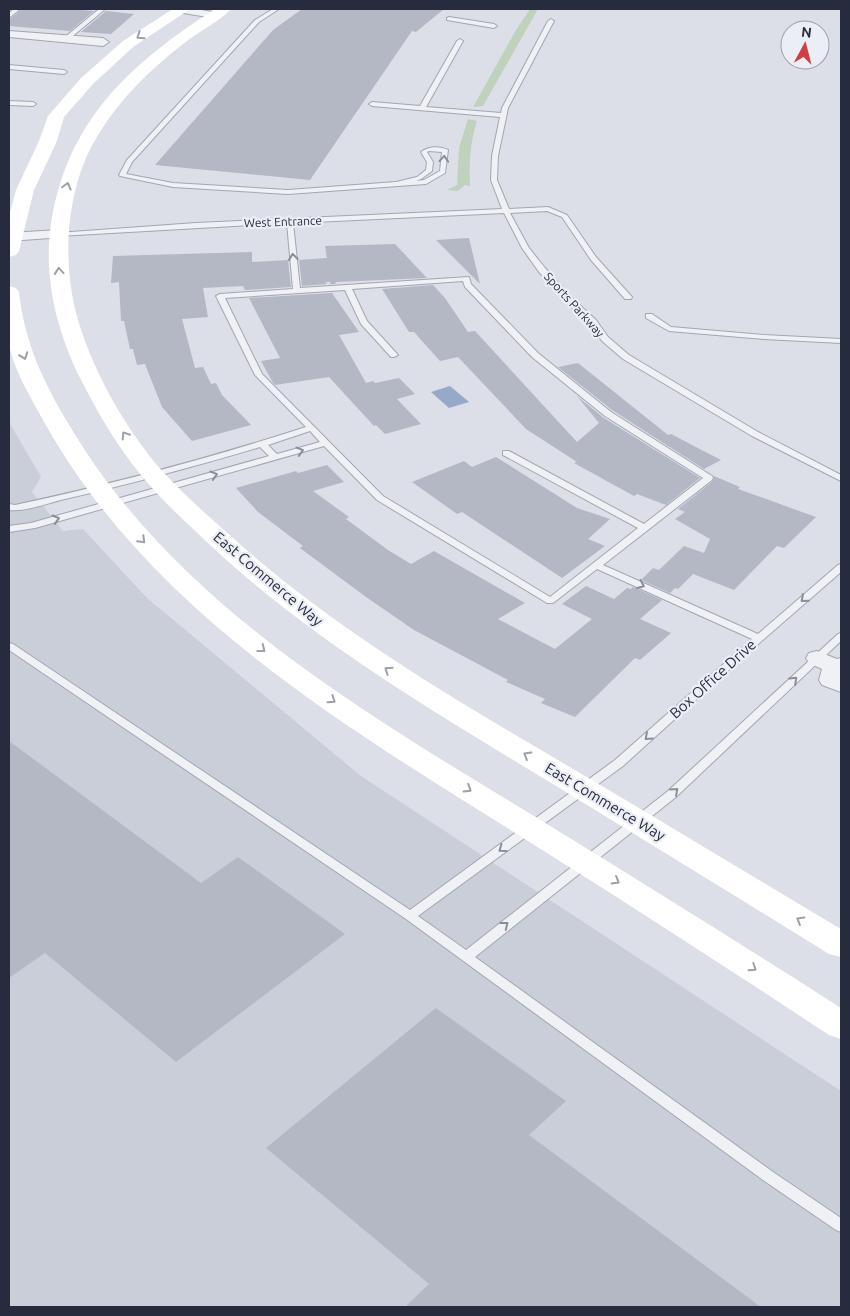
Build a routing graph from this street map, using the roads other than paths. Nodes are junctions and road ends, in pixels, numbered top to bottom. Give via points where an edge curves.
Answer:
1 (17, 9) edge
2 (180, 9) edge
3 (276, 9) edge
4 (101, 10) dead end
5 (219, 12) edge
6 (9, 16) edge
7 (449, 19) dead end
8 (551, 21) dead end
9 (494, 26) dead end
10 (12, 37) edge
11 (66, 39) junction
12 (460, 41) dead end
13 (103, 42) dead end
14 (9, 67) edge
15 (64, 72) dead end
16 (9, 103) edge
17 (33, 104) dead end
18 (372, 104) dead end
19 (422, 108) junction
20 (503, 115) junction
21 (393, 185) junction
22 (506, 211) junction
23 (290, 223) junction
24 (59, 234) junction
25 (10, 240) edge
26 (347, 287) junction
27 (296, 290) junction
28 (9, 292) edge
29 (628, 296) dead end
30 (650, 316) dead end
31 (841, 341) edge
32 (394, 355) dead end
33 (311, 428) junction
34 (326, 443) junction
35 (262, 444) junction
36 (506, 452) dead end
37 (275, 457) junction
38 (841, 478) edge
39 (160, 481) junction
40 (104, 496) junction
41 (9, 507) edge
42 (644, 528) junction
43 (9, 529) edge
44 (596, 565) junction
45 (841, 567) edge
46 (841, 636) edge
47 (759, 638) junction
48 (9, 646) edge
49 (834, 668) edge
50 (584, 789) junction
51 (637, 821) junction
52 (530, 829) junction
53 (585, 862) junction
54 (410, 916) junction
55 (841, 945) edge
56 (467, 956) junction
57 (841, 1025) edge
58 (841, 1226) edge

1 - 6 lane
2 - 5 street
2 -> 25 main road via 128,44 86,81 56,116 25,190
3 - 21 lane via 257,21 128,161 122,175 173,185 288,192
4 - 11 lane
24 -> 5 main road, East Commerce Way via 69,177 93,127 116,96 145,66
7 - 9 lane
8 - 20 lane, Sports Parkway
10 - 11 street
11 - 13 street
12 - 19 lane
14 - 15 lane
16 - 17 lane
18 - 19 lane
19 - 20 lane
20 - 22 lane, Sports Parkway via 494,180
21 -> 21 lane via 426,182 436,177 443,172 445,150 428,149 424,152 430,162 429,170 419,178
22 - 23 lane, West Entrance
22 - 29 lane, West Entrance via 548,209 564,216 603,273
22 - 38 lane, Sports Parkway via 542,270 593,322 605,339 626,357 755,434
23 - 24 lane, West Entrance
27 -> 23 lane
24 - 25 street
39 -> 24 main road, East Commerce Way via 144,464 83,363 66,315 57,256
26 - 27 lane
26 - 32 lane via 364,322
26 - 42 lane via 466,279 468,285 535,355 608,414 709,478
27 - 33 lane via 220,296 259,375
28 -> 40 main road via 16,335 33,382 59,433
30 - 31 lane via 669,329
33 - 34 lane
33 - 35 lane
37 -> 34 lane
34 - 44 lane via 380,498 550,601
35 - 37 lane
35 - 39 lane
36 - 42 lane
39 -> 37 lane
39 - 40 lane
39 - 40 lane
50 -> 39 main road, East Commerce Way via 401,679 328,629 231,552
40 - 41 lane
43 -> 40 lane via 32,526
40 -> 52 main road via 124,522 198,596 292,673 385,737
42 - 44 lane
44 -> 47 lane
45 -> 47 lane, Box Office Drive
46 - 49 lane
47 -> 50 lane, Box Office Drive via 619,763
48 - 54 lane
51 -> 49 lane
50 - 51 main road, East Commerce Way
50 - 52 lane, Box Office Drive
51 - 53 lane
55 -> 51 main road, East Commerce Way
52 - 53 main road
52 -> 54 lane, Box Office Drive
56 -> 53 lane
53 -> 57 main road
54 - 56 lane
56 - 58 lane

